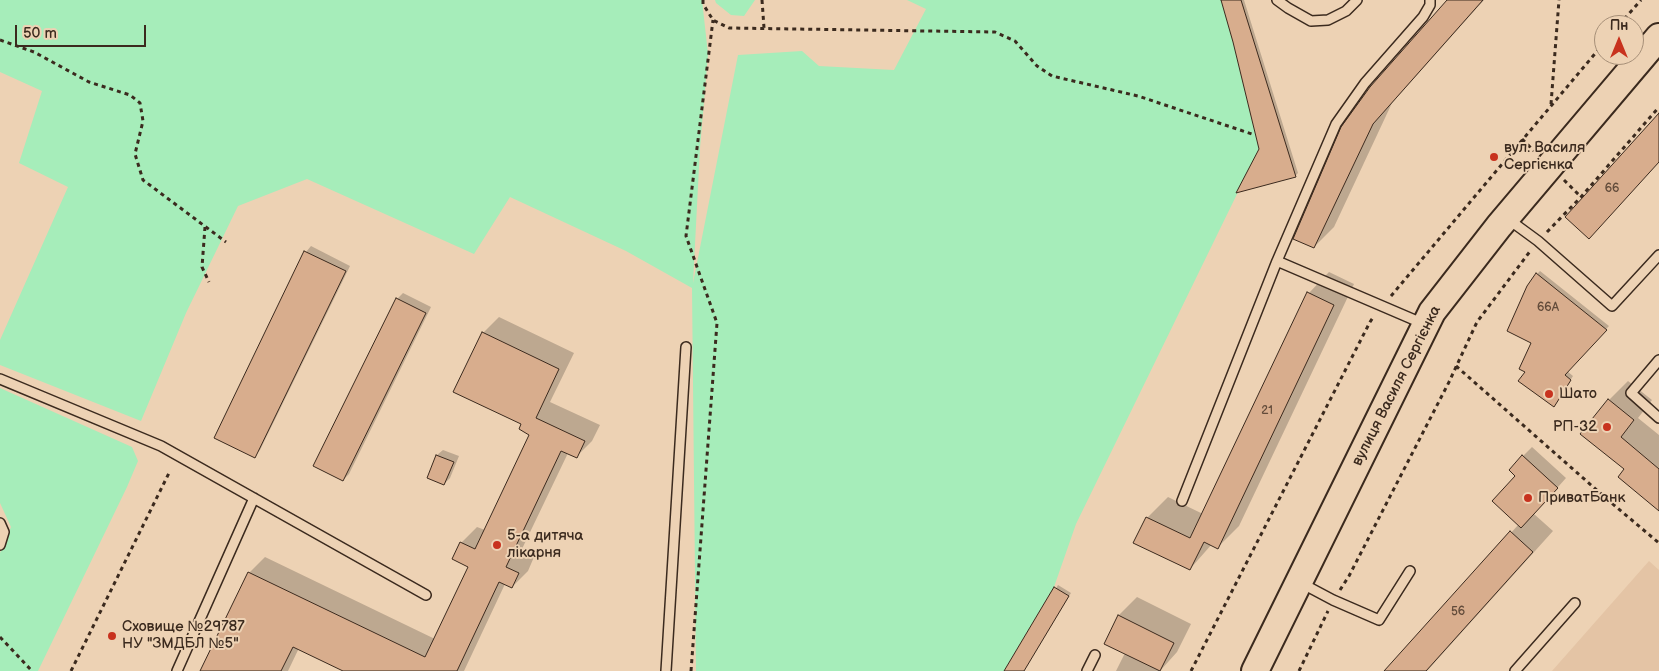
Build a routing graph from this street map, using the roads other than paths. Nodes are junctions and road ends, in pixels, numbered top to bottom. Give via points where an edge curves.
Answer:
1 (1277, 0) edge
2 (1357, 0) edge
3 (1430, 0) edge
4 (1659, 37) edge
5 (1506, 218) junction
6 (1659, 255) edge
7 (1277, 261) junction
8 (1426, 325) junction
9 (686, 347) dead end
10 (1659, 360) edge
11 (0, 379) edge
12 (1659, 418) edge
13 (254, 498) junction
14 (1182, 501) dead end
15 (0, 523) edge
16 (0, 545) edge
17 (1410, 571) dead end
18 (1299, 582) junction
19 (426, 595) dead end
20 (1575, 604) dead end
21 (1095, 655) dead end
22 (177, 671) edge
23 (666, 671) edge
24 (1087, 671) edge
25 (1255, 671) edge
26 (1516, 671) edge

1 - 2 lane via 1311,21 1328,20 1346,11
3 - 7 lane via 1423,17 1361,89 1336,124
4 - 5 main road, вулиця Василя Сергієнка
5 - 6 lane via 1538,241 1612,306
5 - 8 main road, вулиця Василя Сергієнка via 1432,312
7 - 8 lane
7 - 14 lane
8 - 18 main road, вулиця Василя Сергієнка
9 - 23 lane
10 - 12 lane via 1631,393
11 - 13 lane via 161,446
13 - 19 lane
13 - 22 lane
15 - 16 lane via 4,532
17 - 18 lane via 1379,620
18 - 25 main road, вулиця Василя Сергієнка
20 - 26 lane
21 - 24 lane

